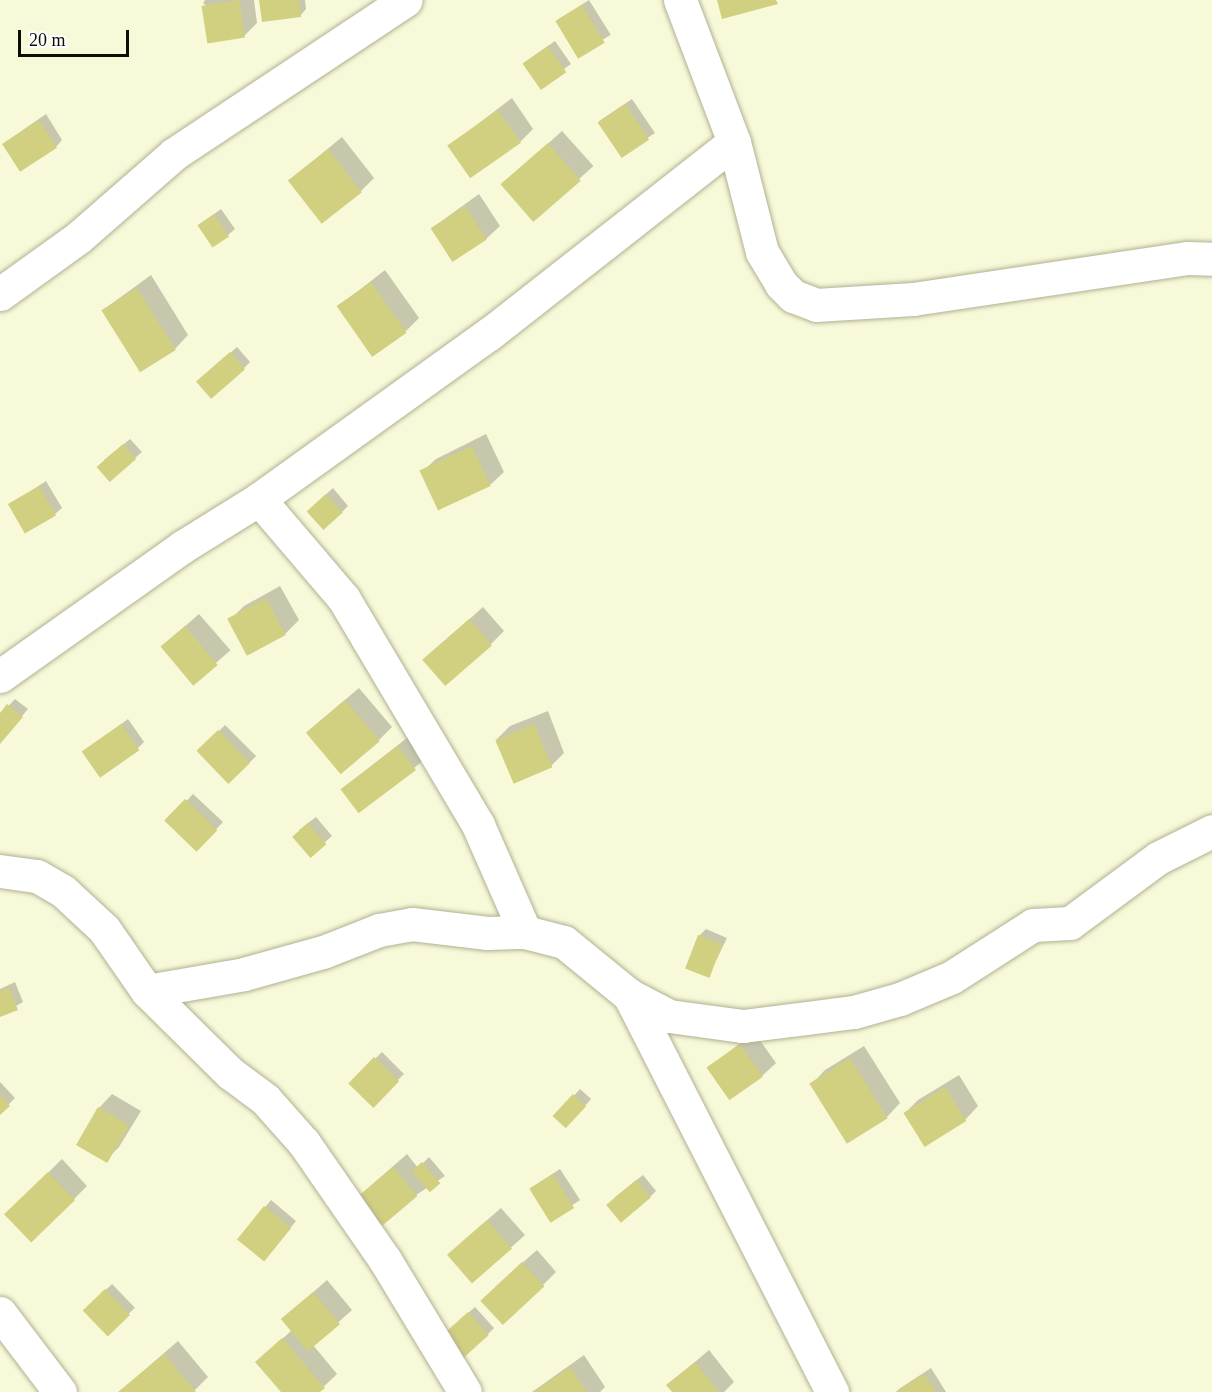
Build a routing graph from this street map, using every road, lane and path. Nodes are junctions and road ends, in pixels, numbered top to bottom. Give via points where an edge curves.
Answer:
1 (406, 0) edge
2 (680, 0) edge
3 (734, 142) junction
4 (1212, 259) edge
5 (0, 294) edge
6 (259, 499) junction
7 (0, 676) edge
8 (1212, 831) edge
9 (4, 874) edge
10 (525, 932) junction
11 (147, 991) junction
12 (630, 995) junction
13 (0, 1313) edge
14 (60, 1392) edge
15 (465, 1392) edge
16 (832, 1392) edge

1 - 5 street via 174,154 79,237
2 - 3 street
3 - 4 street via 762,252 793,297 816,305 913,299 1188,258
3 - 6 street via 489,334
6 - 7 street via 182,547
6 - 10 street via 344,599 478,825
8 - 12 street via 1158,858 1070,923 1034,925 952,977 854,1012 743,1026 669,1016
9 - 11 street via 37,876 63,891 104,929
10 - 11 street via 487,933 412,924 379,930 323,952 244,974
10 - 12 street via 564,942
11 - 15 street via 230,1073 265,1100 304,1143 385,1260
12 - 16 street
13 - 14 street

